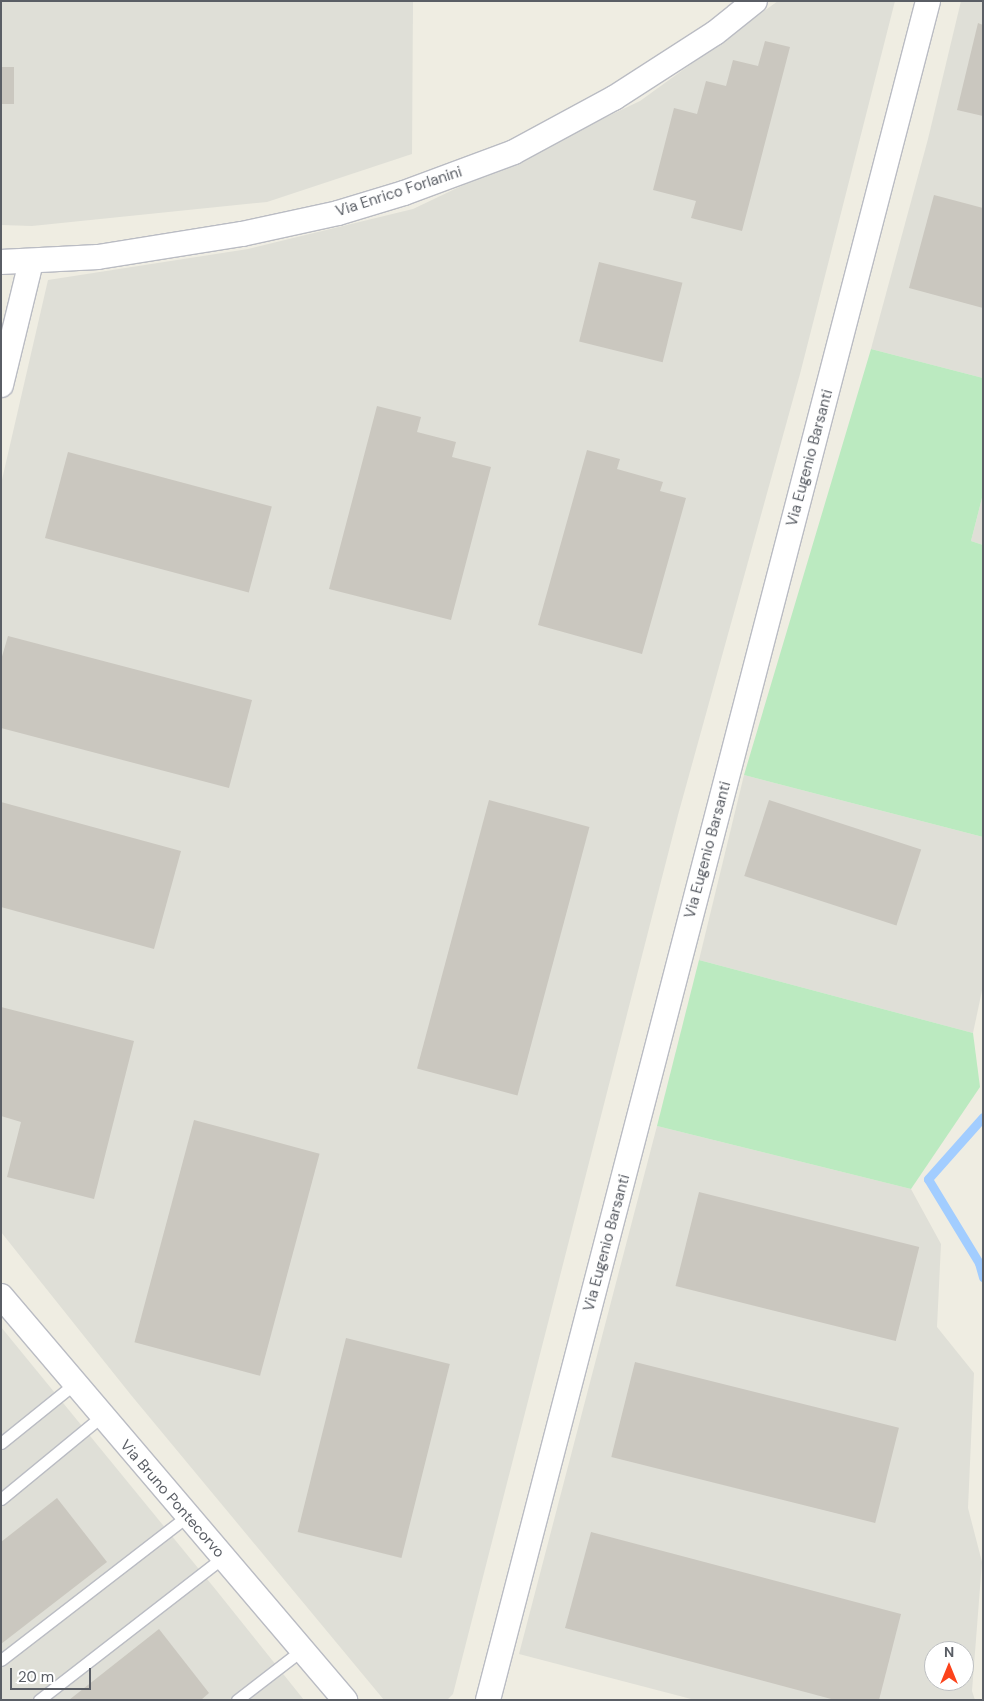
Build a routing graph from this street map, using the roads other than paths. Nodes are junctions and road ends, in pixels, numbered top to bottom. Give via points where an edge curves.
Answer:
1 (755, 1) edge
2 (928, 1) edge
3 (1, 262) edge
4 (31, 262) junction
5 (1, 386) edge
6 (1, 1296) edge
7 (73, 1384) junction
8 (101, 1417) junction
9 (1, 1443) edge
10 (1, 1499) edge
11 (187, 1516) junction
12 (222, 1558) junction
13 (302, 1650) junction
14 (1, 1660) edge
15 (39, 1700) edge
16 (237, 1700) edge
17 (344, 1700) edge
18 (488, 1700) edge

1 - 4 street, Via Enrico Forlanini via 715,33 614,98 514,152 438,180 290,225 127,253
2 - 18 street, Via Eugenio Barsanti
3 - 4 street, Via Enrico Forlanini
4 - 5 street
6 - 7 street, Via Bruno Pontecorvo
7 - 8 street, Via Bruno Pontecorvo
7 - 9 lane
8 - 10 lane
8 - 11 street, Via Bruno Pontecorvo
11 - 12 street, Via Bruno Pontecorvo
11 - 14 lane
12 - 13 street, Via Bruno Pontecorvo
12 - 15 lane
13 - 16 lane
13 - 17 street, Via Bruno Pontecorvo

